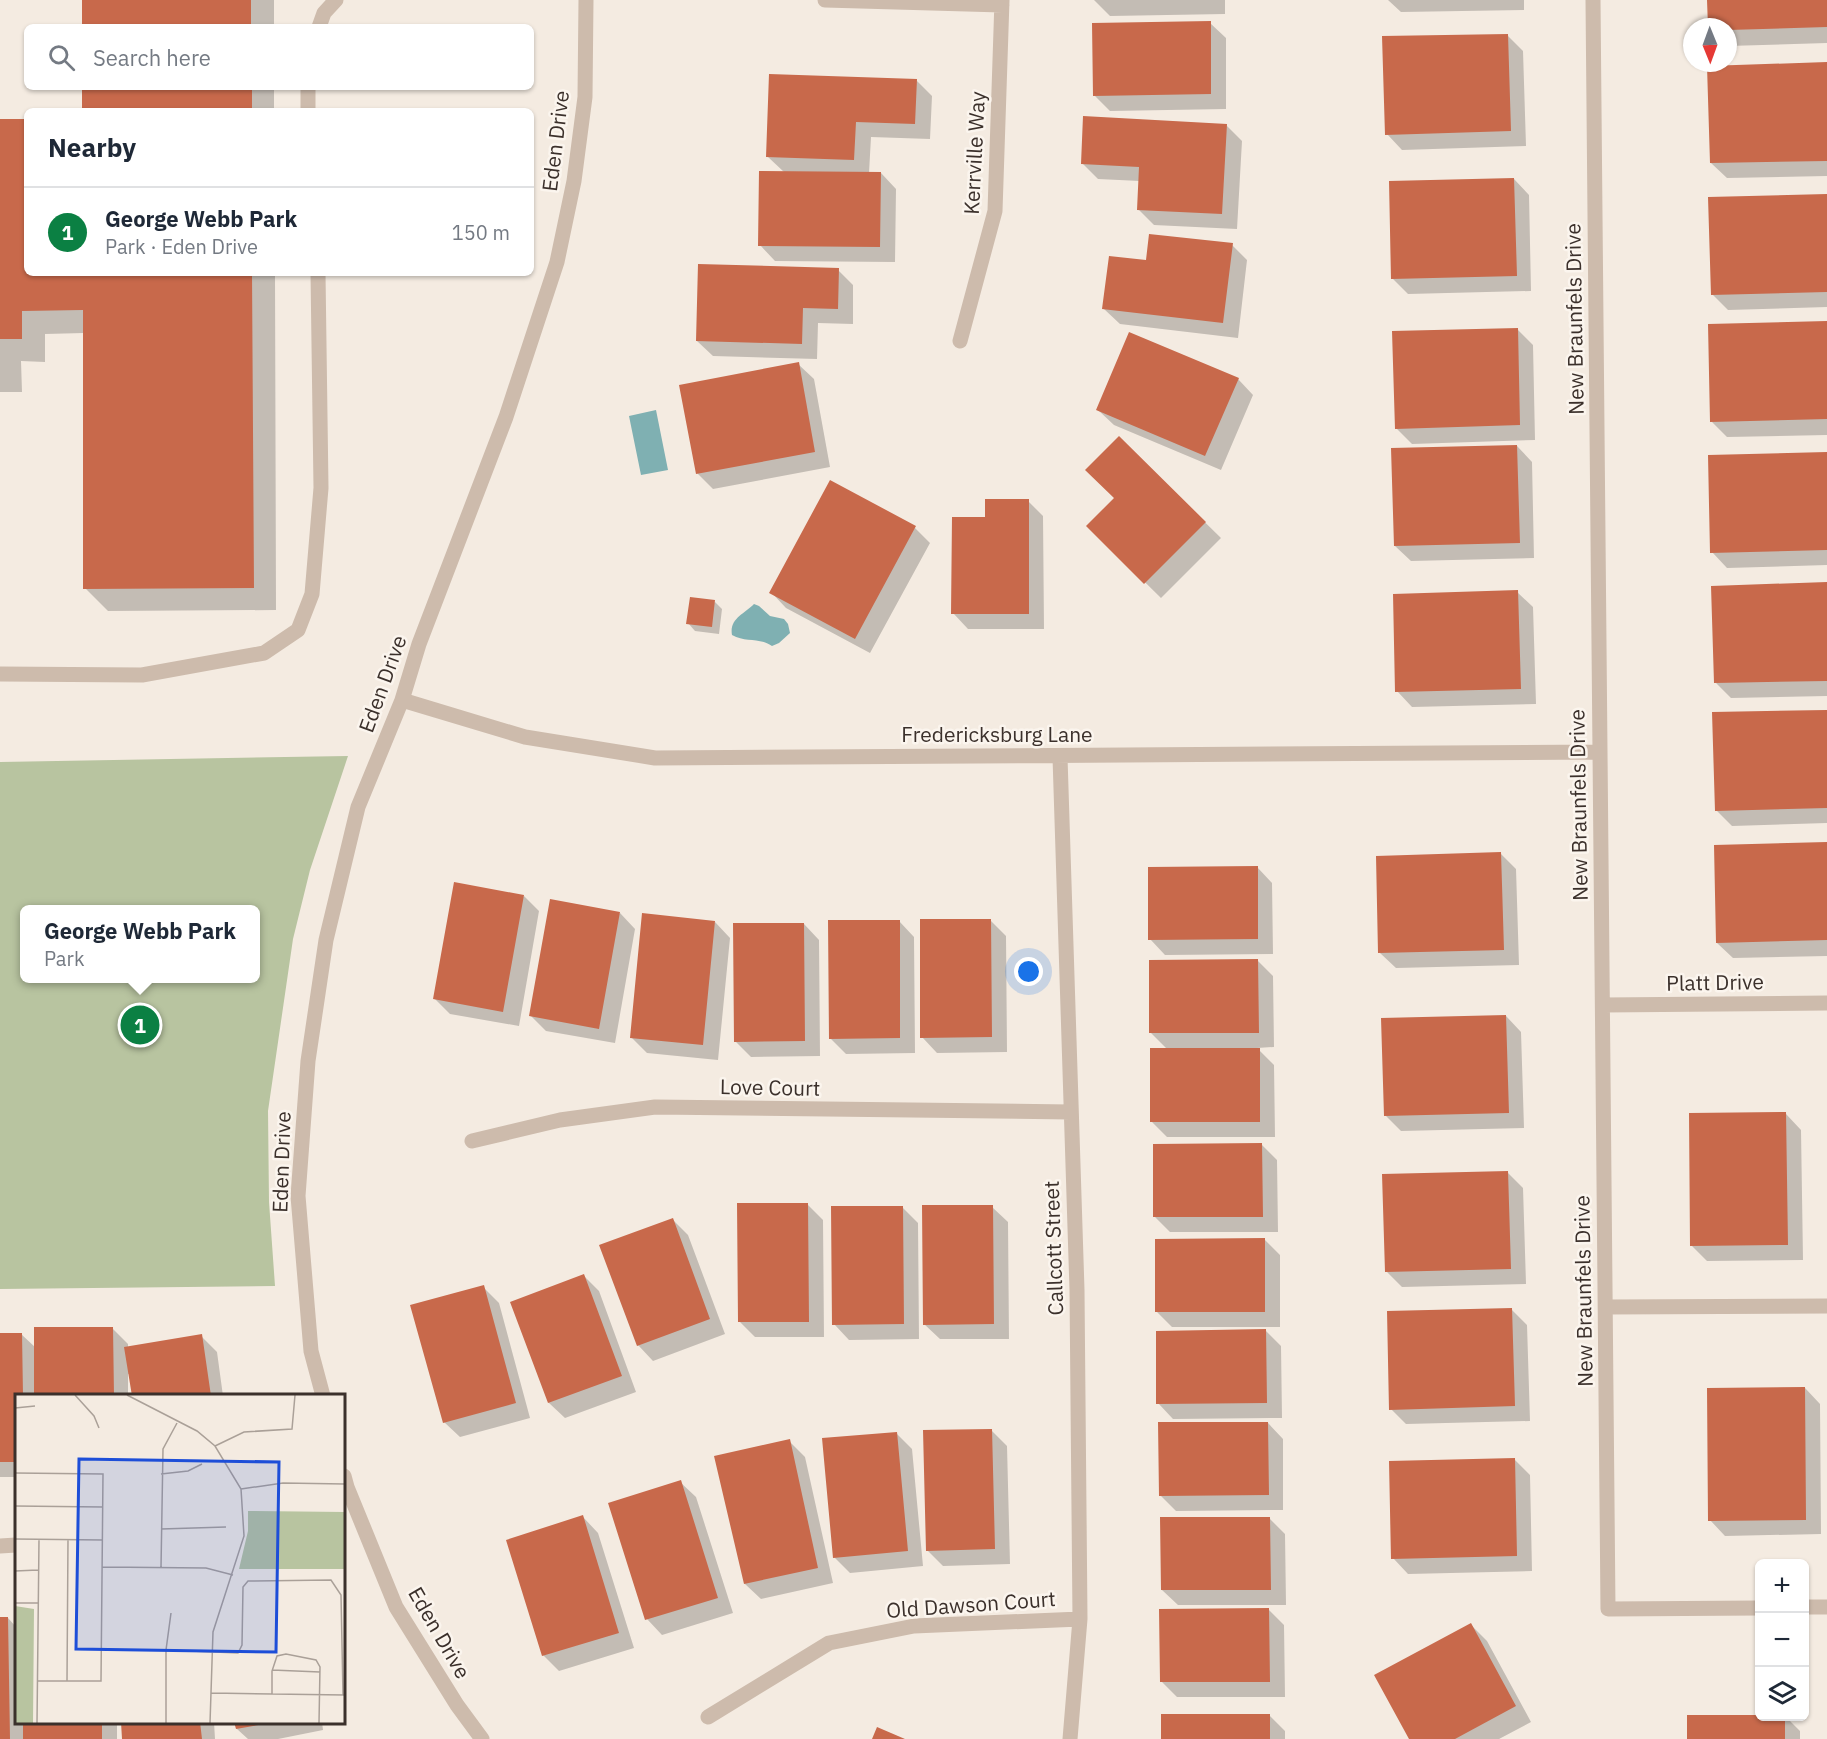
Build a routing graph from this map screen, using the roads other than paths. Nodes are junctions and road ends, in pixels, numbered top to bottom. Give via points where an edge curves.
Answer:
1 (336, 0) edge
2 (586, 0) edge
3 (825, 0) edge
4 (1593, 0) edge
5 (1002, 2) edge
6 (320, 24) edge
7 (308, 90) edge
8 (308, 108) edge
9 (318, 276) edge
10 (960, 341) dead end
11 (0, 674) edge
12 (402, 700) junction
13 (1600, 752) junction
14 (1059, 757) junction
15 (1827, 1003) edge
16 (1603, 1005) junction
17 (1071, 1112) junction
18 (472, 1141) dead end
19 (1827, 1306) edge
20 (1606, 1307) junction
21 (323, 1394) edge
22 (345, 1486) edge
23 (15, 1545) edge
24 (0, 1546) edge
25 (1809, 1607) edge
26 (1827, 1607) edge
27 (1755, 1608) edge
28 (1080, 1619) junction
29 (708, 1717) dead end
30 (482, 1739) edge
31 (1070, 1739) edge

1 - 6 street
2 - 12 street, Eden Drive via 585,97 574,181 557,262 506,417 419,644
3 - 5 street
4 - 13 street, New Braunfels Drive
5 - 10 street, Kerrville Way via 995,212
7 - 8 street
9 - 11 street via 321,488 312,594 298,630 264,653 142,675
12 - 14 street, Fredericksburg Lane via 525,737 655,758
12 - 21 street, Eden Drive via 358,807 326,940 308,1061 298,1196 311,1351
13 - 14 street, Fredericksburg Lane
13 - 16 street, New Braunfels Drive
14 - 17 street, Callcott Street
15 - 16 street, Platt Drive
16 - 20 street, New Braunfels Drive
17 - 18 street, Love Court via 656,1107 560,1120
17 - 28 street, Callcott Street
19 - 20 street
20 - 27 street, New Braunfels Drive via 1608,1609
22 - 30 street, Eden Drive via 396,1606
23 - 24 street
25 - 26 street
28 - 29 street, Old Dawson Court via 914,1626 829,1642
28 - 31 street, Callcott Street

